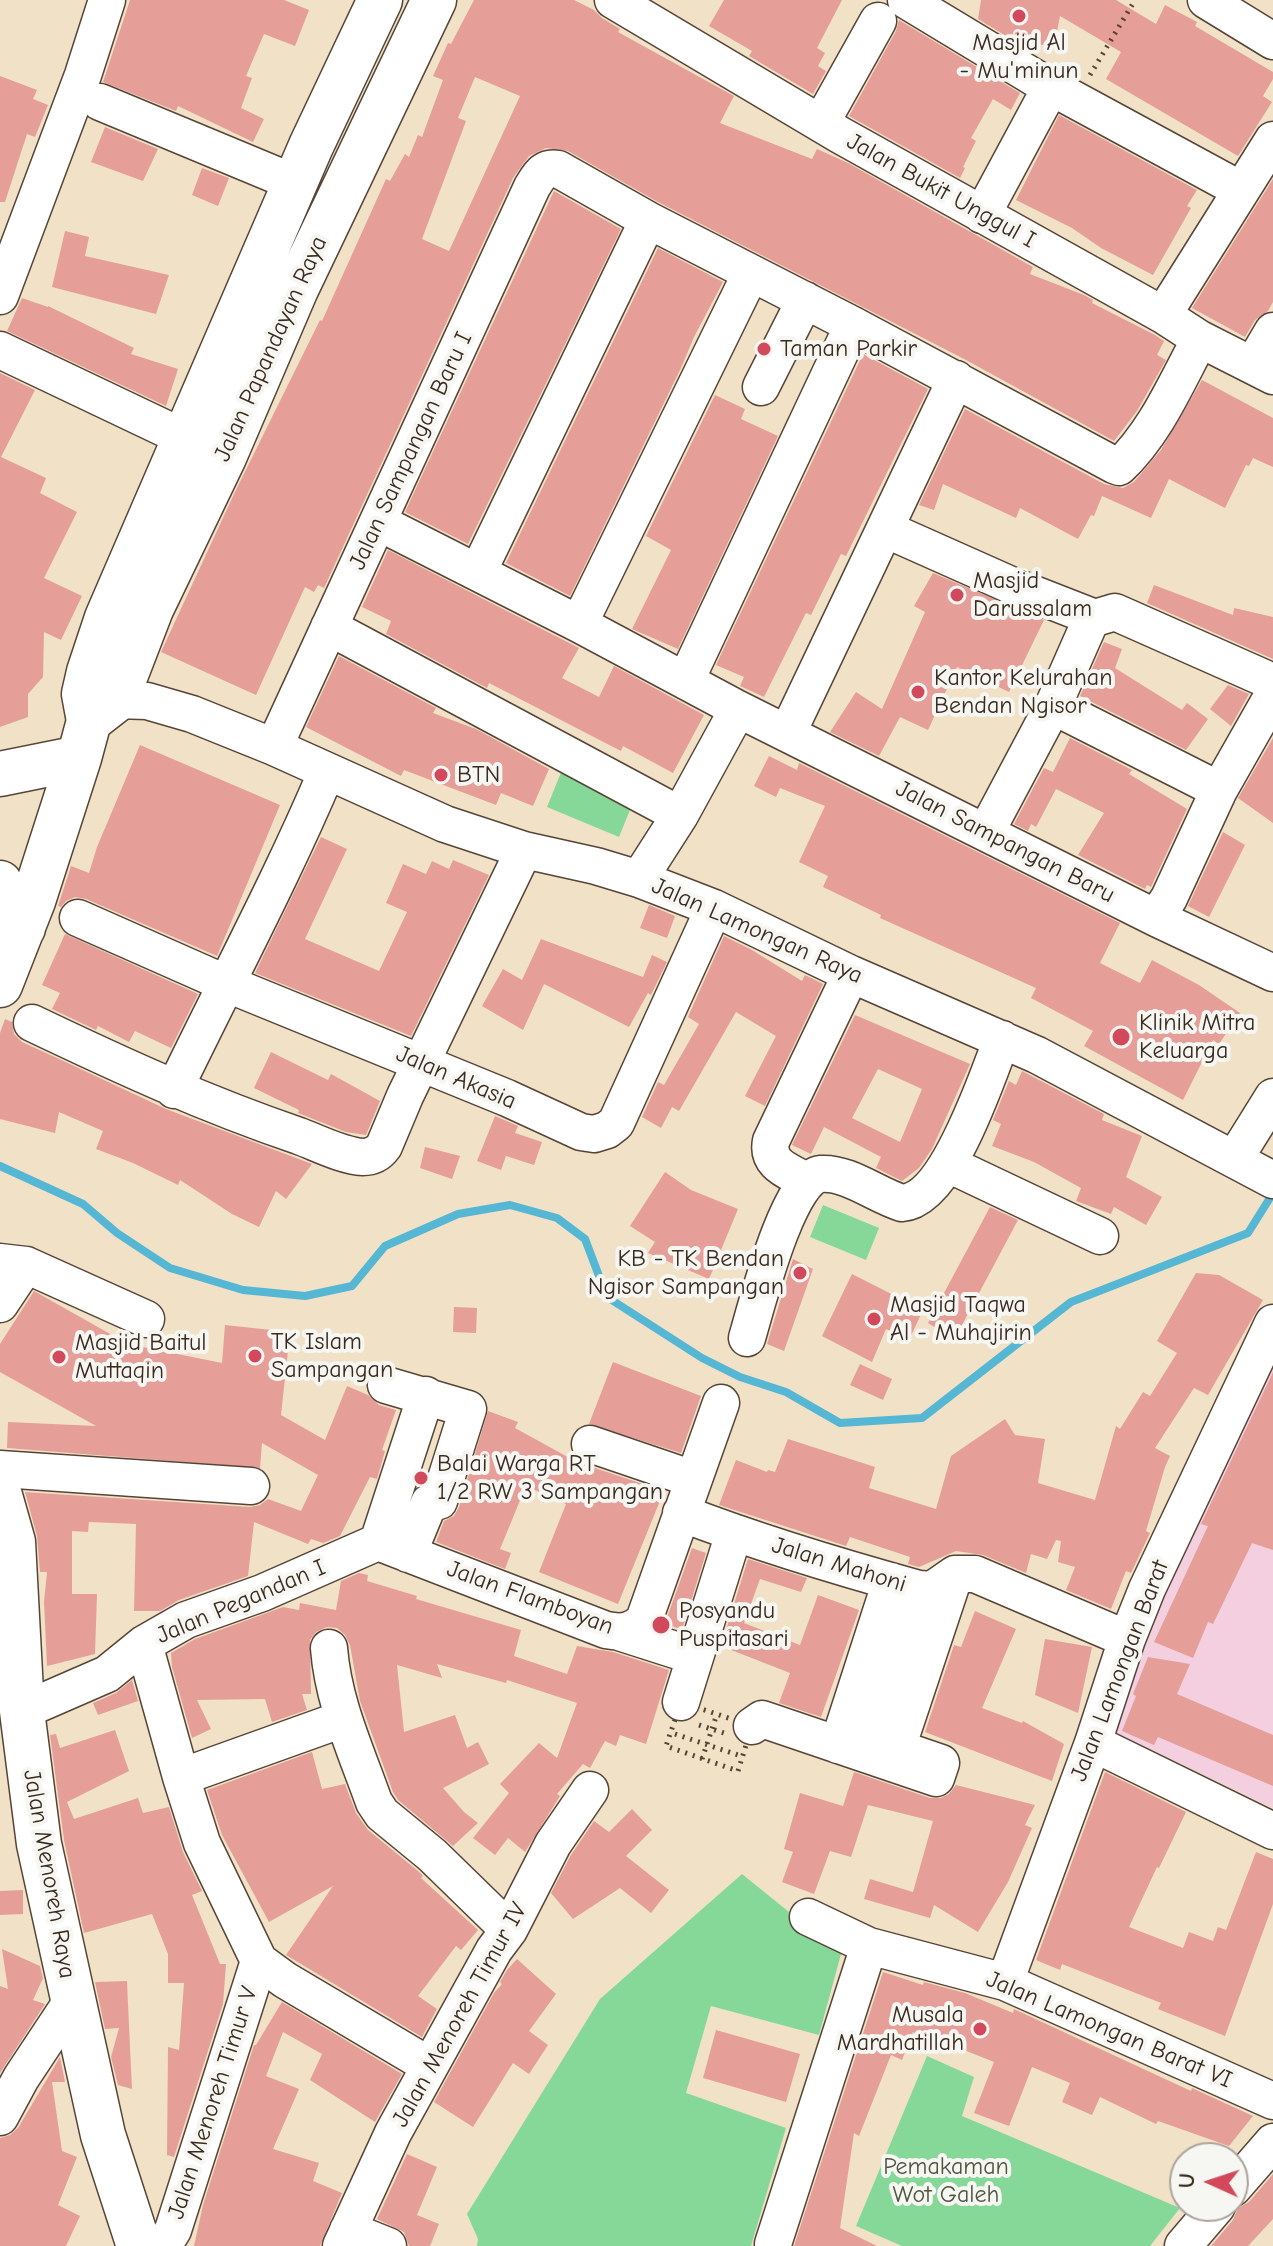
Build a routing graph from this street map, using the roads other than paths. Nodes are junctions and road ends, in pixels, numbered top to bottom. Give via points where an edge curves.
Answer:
1 (107, 0) edge
2 (380, 0) edge
3 (434, 0) edge
4 (613, 0) edge
5 (1206, 0) edge
6 (653, 10) edge
7 (892, 10) edge
8 (1262, 35) edge
9 (1060, 98) junction
10 (100, 102) dead end
11 (821, 123) junction
12 (1273, 140) edge
13 (295, 183) junction
14 (1241, 190) junction
15 (982, 215) junction
16 (648, 220) junction
17 (751, 273) junction
18 (246, 295) junction
19 (0, 296) edge
20 (805, 300) junction
21 (1163, 315) junction
22 (284, 317) junction
23 (853, 325) junction
24 (1273, 331) edge
25 (1200, 339) junction
26 (0, 350) edge
27 (1263, 371) edge
28 (956, 379) junction
29 (761, 387) dead end
30 (183, 438) junction
31 (224, 457) junction
32 (378, 522) junction
33 (885, 529) junction
34 (478, 572) junction
35 (1095, 618) junction
36 (579, 624) junction
37 (329, 627) junction
38 (686, 680) junction
39 (1053, 706) junction
40 (738, 709) junction
41 (92, 718) junction
42 (788, 732) junction
43 (274, 747) junction
44 (327, 771) junction
45 (0, 774) edge
46 (1219, 790) junction
47 (680, 815) junction
48 (986, 832) junction
49 (524, 850) junction
50 (639, 879) junction
51 (0, 883) edge
52 (714, 908) junction
53 (78, 918) dead end
54 (1156, 918) junction
55 (23, 928) junction
56 (1273, 973) edge
57 (851, 974) junction
58 (225, 983) junction
59 (0, 985) edge
60 (32, 1023) dead end
61 (1002, 1039) junction
62 (423, 1063) junction
63 (174, 1090) junction
64 (1273, 1097) edge
65 (948, 1164) junction
66 (1251, 1167) edge
67 (806, 1181) junction
68 (1100, 1236) dead end
69 (13, 1263) edge
70 (0, 1304) edge
71 (146, 1319) dead end
72 (1273, 1323) edge
73 (747, 1338) dead end
74 (386, 1385) dead end
75 (721, 1403) dead end
76 (590, 1444) dead end
77 (0, 1469) edge
78 (251, 1486) dead end
79 (0, 1496) edge
80 (687, 1496) junction
81 (734, 1533) junction
82 (393, 1548) junction
83 (955, 1574) junction
84 (905, 1585) junction
85 (619, 1632) junction
86 (1127, 1639) junction
87 (144, 1644) junction
88 (329, 1648) dead end
89 (694, 1656) junction
90 (22, 1711) junction
91 (676, 1717) road end
92 (343, 1719) junction
93 (748, 1741) road end
94 (1093, 1743) junction
95 (874, 1748) junction
96 (181, 1777) junction
97 (590, 1790) dead end
98 (1273, 1831) edge
99 (808, 1917) dead end
100 (509, 1930) junction
101 (869, 1946) junction
102 (259, 1961) junction
103 (1005, 1982) junction
104 (72, 2001) junction
105 (430, 2066) junction
106 (11, 2074) edge
107 (1273, 2101) edge
108 (0, 2117) edge
109 (1273, 2142) edge
110 (1249, 2170) edge
111 (1203, 2222) edge
112 (344, 2238) edge
113 (766, 2245) edge
114 (139, 2246) edge
115 (163, 2246) edge
116 (388, 2246) edge
117 (1183, 2246) edge

1 - 19 street
2 - 13 main road, Jalan Papandayan Raya
3 - 22 main road, Jalan Papandayan Raya
4 - 6 street, Jalan Bukit Unggul I
5 - 8 street
6 - 11 street, Jalan Bukit Unggul I
7 - 9 street
7 - 11 street
9 - 14 street
9 - 15 street
10 - 13 street
11 - 15 street, Jalan Bukit Unggul I
12 - 14 street
13 - 18 main road, Jalan Papandayan Raya
14 - 21 street
15 - 21 street, Jalan Bukit Unggul I
16 - 17 street
16 - 32 street, Jalan Sampangan Baru I via 558,169 542,172
16 - 34 street
17 - 20 street
17 - 36 street
18 - 22 main road
18 - 30 main road, Jalan Papandayan Raya
20 - 23 street
20 - 29 street
21 - 25 street, Jalan Bukit Unggul I
22 - 31 main road, Jalan Papandayan Raya
23 - 28 street
23 - 38 street
24 - 27 street
25 - 27 street, Jalan Bukit Unggul I
25 - 28 street via 1153,426 1119,467
26 - 30 street
28 - 33 street
30 - 31 street
30 - 41 main road, Jalan Papandayan Raya via 89,672
31 - 41 main road, Jalan Papandayan Raya
32 - 34 street, Jalan Sampangan Baru
32 - 37 street, Jalan Sampangan Baru I
33 - 35 street
33 - 42 street
34 - 36 street, Jalan Sampangan Baru
35 - 39 street
35 - 46 street via 1115,612 1272,686 1273,695
36 - 38 street, Jalan Sampangan Baru
37 - 43 street, Jalan Sampangan Baru I
37 - 47 street
38 - 40 street, Jalan Sampangan Baru
39 - 46 street
39 - 48 street
40 - 42 street, Jalan Sampangan Baru
40 - 47 street
41 - 43 street, Jalan Lamongan Raya via 165,705
41 - 45 main road
41 - 55 main road
42 - 48 street, Jalan Sampangan Baru
43 - 44 street, Jalan Lamongan Raya
44 - 49 street, Jalan Lamongan Raya via 445,824
44 - 58 street via 297,843
46 - 54 street
47 - 50 street
48 - 54 street, Jalan Sampangan Baru
49 - 50 street, Jalan Lamongan Raya
49 - 62 street
50 - 52 street, Jalan Lamongan Raya
51 - 55 main road
52 - 57 street, Jalan Lamongan Raya
52 - 62 street, Jalan Akasia via 616,1123 607,1130 581,1132
53 - 58 street, Jalan Akasia
54 - 56 street, Jalan Sampangan Baru
55 - 59 main road
57 - 61 street, Jalan Lamongan Raya
57 - 67 street via 771,1141 774,1162
58 - 62 street, Jalan Akasia
58 - 63 street
60 - 63 street
61 - 65 street
61 - 66 street, Jalan Lamongan Raya
62 - 63 street via 384,1146 371,1156 355,1155
64 - 66 street
65 - 67 street via 923,1195 909,1202 833,1175
65 - 68 street
67 - 73 street via 775,1243
69 - 70 street
69 - 71 street
72 - 86 street, Jalan Lamongan Barat
74 - 82 street via 426,1395
75 - 80 street, Jalan Flamboyan
76 - 80 street, Jalan Mahoni
77 - 78 street
79 - 90 main road, Jalan Menoreh Raya via 13,1542
80 - 81 street, Jalan Mahoni
80 - 85 street, Jalan Flamboyan via 644,1620 637,1628
81 - 84 street, Jalan Mahoni
81 - 89 street
82 - 85 street, Jalan Flamboyan
82 - 87 street, Jalan Pegandan I via 186,1620
83 - 84 street, Jalan Mahoni via 932,1590
83 - 86 street via 975,1574
83 - 95 street
84 - 95 street
85 - 89 street
86 - 94 street, Jalan Lamongan Barat
87 - 90 street, Jalan Pegandan I via 107,1674
87 - 96 street, Jalan Menoreh Timur V
88 - 92 street
89 - 91 street
90 - 104 main road, Jalan Menoreh Raya via 39,1844
92 - 96 street
92 - 100 street via 382,1814
93 - 95 street via 762,1719
94 - 98 street
94 - 103 street, Jalan Lamongan Barat
96 - 102 street, Jalan Menoreh Timur V via 202,1843
97 - 100 street, Jalan Menoreh Timur IV via 553,1844
99 - 101 street, Jalan Lamongan Barat VI
100 - 105 street, Jalan Menoreh Timur IV
101 - 103 street, Jalan Lamongan Barat VI
101 - 113 street
102 - 105 street
102 - 115 street, Jalan Menoreh Timur V via 178,2215
103 - 107 street, Jalan Lamongan Barat VI
104 - 106 street
104 - 114 main road, Jalan Menoreh Raya via 103,2135
105 - 112 street, Jalan Menoreh Timur IV
106 - 108 street
109 - 110 street
111 - 117 street
112 - 116 street

